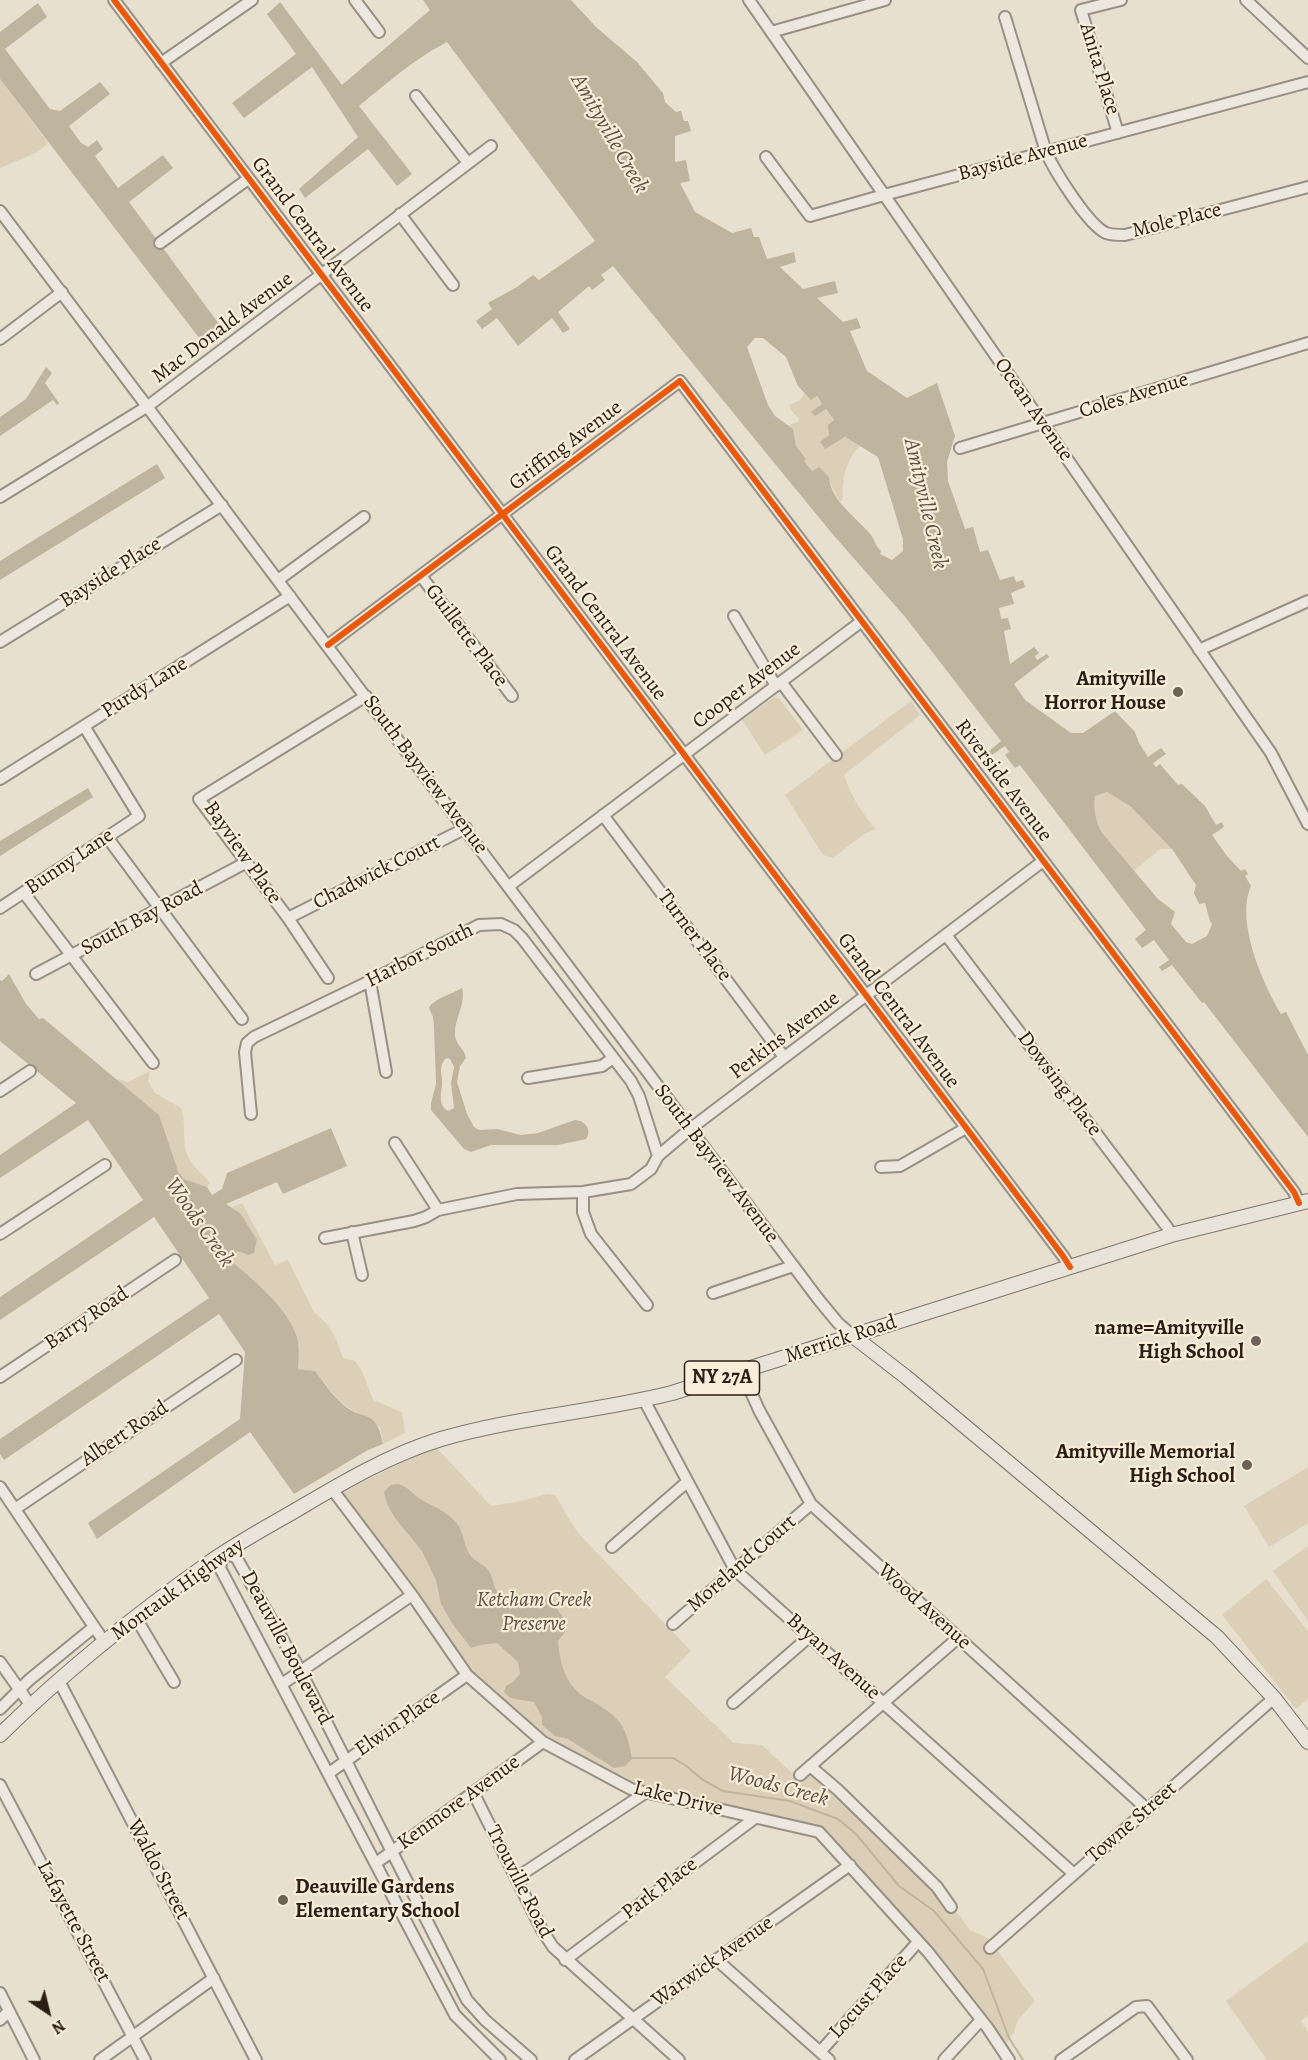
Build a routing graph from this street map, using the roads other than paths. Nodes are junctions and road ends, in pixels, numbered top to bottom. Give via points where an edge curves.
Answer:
1 (114, 0) edge
2 (355, 0) edge
3 (749, 0) edge
4 (885, 0) edge
5 (1121, 0) edge
6 (1246, 0) edge
7 (247, 2) edge
8 (1005, 17) dead end
9 (379, 32) dead end
10 (771, 32) junction
11 (1308, 58) edge
12 (161, 63) junction
13 (1308, 82) edge
14 (416, 96) dead end
15 (1118, 133) junction
16 (490, 147) dead end
17 (1046, 152) junction
18 (766, 157) dead end
19 (468, 163) junction
20 (248, 179) junction
21 (1308, 187) edge
22 (884, 195) junction
23 (0, 211) edge
24 (400, 214) junction
25 (160, 243) dead end
26 (322, 273) junction
27 (453, 285) dead end
28 (62, 292) junction
29 (0, 339) edge
30 (1308, 343) edge
31 (680, 381) joint
32 (148, 406) junction
33 (1042, 424) junction
34 (960, 448) dead end
35 (0, 497) edge
36 (222, 505) junction
37 (503, 515) junction
38 (364, 517) dead end
39 (421, 576) junction
40 (278, 580) junction
41 (290, 596) junction
42 (1308, 601) edge
43 (734, 616) dead end
44 (862, 621) junction
45 (0, 642) edge
46 (328, 645) junction
47 (1199, 650) junction
48 (778, 684) junction
49 (366, 696) junction
50 (512, 696) dead end
51 (84, 726) junction
52 (683, 755) junction
53 (836, 755) dead end
54 (0, 779) edge
55 (603, 815) junction
56 (1308, 824) edge
57 (466, 828) junction
58 (107, 837) junction
59 (1043, 861) junction
60 (247, 862) junction
61 (509, 886) junction
62 (24, 893) junction
63 (0, 908) edge
64 (160, 909) junction
65 (288, 918) junction
66 (946, 935) junction
67 (73, 956) junction
68 (36, 974) dead end
69 (328, 978) dead end
70 (370, 981) junction
71 (866, 995) junction
72 (242, 1019) dead end
73 (784, 1057) junction
74 (613, 1058) junction
75 (153, 1063) dead end
76 (30, 1071) dead end
77 (386, 1072) dead end
78 (528, 1078) dead end
79 (0, 1091) edge
80 (251, 1114) dead end
81 (966, 1128) junction
82 (690, 1129) junction
83 (395, 1143) dead end
84 (658, 1156) junction
85 (105, 1165) dead end
86 (880, 1167) dead end
87 (583, 1192) junction
88 (1304, 1202) edge
89 (438, 1210) junction
90 (352, 1232) junction
91 (0, 1234) edge
92 (1171, 1235) junction
93 (325, 1238) dead end
94 (175, 1260) dead end
95 (793, 1266) junction
96 (1070, 1267) junction
97 (362, 1275) dead end
98 (712, 1293) dead end
99 (647, 1305) dead end
100 (853, 1336) junction
101 (236, 1360) dead end
102 (742, 1372) junction
103 (0, 1377) edge
104 (644, 1400) junction
105 (372, 1467) joint
106 (687, 1482) junction
107 (0, 1487) edge
108 (332, 1489) junction
109 (811, 1504) junction
110 (15, 1509) junction
111 (612, 1546) dead end
112 (223, 1554) junction
113 (735, 1570) junction
114 (412, 1595) junction
115 (136, 1618) junction
116 (673, 1624) dead end
117 (94, 1627) junction
118 (810, 1636) junction
119 (958, 1638) junction
120 (105, 1643) junction
121 (0, 1662) edge
122 (301, 1672) junction
123 (467, 1675) junction
124 (59, 1681) junction
125 (174, 1682) dead end
126 (282, 1684) junction
127 (19, 1690) junction
128 (1274, 1698) junction
129 (733, 1703) dead end
130 (884, 1703) junction
131 (31, 1706) junction
132 (0, 1709) edge
133 (0, 1735) edge
134 (543, 1742) junction
135 (1308, 1742) edge
136 (345, 1761) junction
137 (810, 1766) junction
138 (329, 1773) junction
139 (800, 1775) dead end
140 (0, 1785) edge
141 (645, 1793) junction
142 (474, 1794) junction
143 (1148, 1810) junction
144 (755, 1818) junction
145 (392, 1852) junction
146 (375, 1863) junction
147 (850, 1865) junction
148 (1074, 1874) junction
149 (516, 1878) junction
150 (951, 1907) dead end
151 (918, 1942) junction
152 (990, 1948) dead end
153 (717, 1959) junction
154 (565, 1960) junction
155 (214, 1978) junction
156 (0, 1993) edge
157 (9, 2011) junction
158 (633, 2019) junction
159 (0, 2020) edge
160 (981, 2020) junction
161 (133, 2036) junction
162 (825, 2056) edge
163 (33, 2060) edge
164 (100, 2060) edge
165 (145, 2060) edge
166 (256, 2060) edge
167 (500, 2060) edge
168 (531, 2060) edge
169 (575, 2060) edge
170 (680, 2060) edge
171 (944, 2060) edge
172 (1009, 2060) edge
173 (1061, 2060) edge
174 (1187, 2060) edge

1 - 12 street, Grand Central Avenue
2 - 9 street
3 - 10 street, Ocean Avenue
4 - 10 street
5 - 15 street, Anita Place via 1081,10
6 - 11 street
7 - 12 street
8 - 17 street, Mole Place
10 - 22 street, Ocean Avenue
12 - 20 street, Grand Central Avenue
13 - 15 street, Bayside Avenue
14 - 19 street
15 - 17 street, Bayside Avenue
16 - 19 street, Mac Donald Avenue
17 - 21 street, Mole Place via 1095,225 1107,234 1125,235
17 - 22 street, Bayside Avenue
18 - 22 street, Bayside Avenue via 810,216
19 - 24 street, Mac Donald Avenue
20 - 25 street
20 - 26 street, Grand Central Avenue
22 - 33 street, Ocean Avenue
23 - 28 street, South Bayview Avenue
24 - 26 street, Mac Donald Avenue
24 - 27 street
26 - 32 street, Mac Donald Avenue
26 - 37 street, Grand Central Avenue
28 - 29 street
28 - 32 street, South Bayview Avenue
30 - 33 street, Coles Avenue
31 - 37 street, Griffing Avenue
31 - 44 street, Riverside Avenue
32 - 35 street, Mac Donald Avenue
32 - 36 street, South Bayview Avenue
33 - 34 street, Coles Avenue
33 - 47 street, Ocean Avenue
36 - 40 street, South Bayview Avenue
36 - 45 street, Bayside Place
37 - 39 street, Griffing Avenue
37 - 52 street, Grand Central Avenue
38 - 40 street
39 - 46 street, Griffing Avenue
39 - 50 street, Guillette Place
40 - 41 street, South Bayview Avenue
41 - 46 street, South Bayview Avenue
41 - 51 street, Purdy Lane
42 - 47 street
43 - 48 street
44 - 48 street, Cooper Avenue
44 - 59 street, Riverside Avenue
46 - 49 street, South Bayview Avenue
47 - 56 street, Ocean Avenue via 1271,753
48 - 52 street, Cooper Avenue
48 - 53 street
49 - 57 street, South Bayview Avenue
49 - 60 street, Bayview Place via 200,799
51 - 54 street, Purdy Lane
51 - 58 street, Bunny Lane via 140,816
52 - 55 street, Cooper Avenue
52 - 71 street, Grand Central Avenue
55 - 61 street, Cooper Avenue
55 - 73 street, Turner Place
57 - 61 street, South Bayview Avenue
57 - 65 street, Chadwick Court
58 - 62 street, Bunny Lane
58 - 64 street
59 - 66 street, Perkins Avenue
59 - 88 street, Riverside Avenue
60 - 64 street, South Bay Road
60 - 65 street, Bayview Place
61 - 82 street, South Bayview Avenue
62 - 63 street, Bunny Lane
62 - 67 street
64 - 67 street, South Bay Road
64 - 72 street
65 - 69 street, Bayview Place
66 - 71 street, Perkins Avenue
66 - 92 street, Dowsing Place
67 - 68 street, South Bay Road
67 - 75 street
70 - 74 street, Harbor South via 473,927 501,924 522,938
70 - 77 street
70 - 80 street, Harbor South via 254,1036 247,1043
71 - 73 street, Perkins Avenue
71 - 81 street, Grand Central Avenue
73 - 82 street, Perkins Avenue
74 - 78 street via 602,1066
74 - 84 street, Harbor South via 639,1096
76 - 79 street
81 - 86 street via 900,1166
81 - 96 street, Grand Central Avenue
82 - 84 street, Perkins Avenue
82 - 95 street, South Bayview Avenue
83 - 89 street
84 - 87 street, Perkins Avenue via 651,1169 631,1184
85 - 91 street
87 - 89 street, Perkins Avenue via 517,1194
87 - 99 street via 583,1212 591,1234
88 - 92 main road, Merrick Road / NY 27A
89 - 90 street, Perkins Avenue via 414,1221
90 - 93 street, Perkins Avenue
90 - 97 street
92 - 96 main road, Merrick Road / NY 27A
94 - 103 street, Barry Road
95 - 98 street
95 - 100 street, South Bayview Avenue
96 - 100 main road, Merrick Road / NY 27A
100 - 102 main road, Merrick Road / NY 27A
100 - 128 main road via 1217,1637
101 - 110 street, Albert Road
102 - 104 main road, Merrick Road / NY 27A
102 - 109 street, Wood Avenue
104 - 105 main road, Merrick Road via 474,1431 407,1451
104 - 106 street, Bryan Avenue
105 - 108 main road, Montauk Highway
106 - 111 street
106 - 113 street, Bryan Avenue
107 - 110 street
108 - 112 main road, Montauk Highway
108 - 114 street, Lake Drive
109 - 113 street, Moreland Court
109 - 119 street, Wood Avenue
110 - 117 street
112 - 115 main road, Montauk Highway
112 - 122 street, Deauville Boulevard via 236,1557
112 - 126 street, Deauville Boulevard via 220,1568
113 - 116 street, Moreland Court
113 - 118 street, Bryan Avenue
114 - 122 street
114 - 123 street, Lake Drive
115 - 120 main road, Montauk Highway
115 - 125 street
117 - 120 street
117 - 127 street
118 - 129 street
118 - 130 street, Bryan Avenue
119 - 130 street
119 - 143 street, Wood Avenue
120 - 124 main road, Montauk Highway
121 - 127 street
122 - 126 street
122 - 136 street, Deauville Boulevard
123 - 134 street, Lake Drive
123 - 136 street, Elwin Place
124 - 131 main road, Montauk Highway
124 - 155 street, Waldo Street
126 - 138 street, Deauville Boulevard
127 - 131 street
127 - 132 street
128 - 135 main road
128 - 143 street, Towne Street
130 - 137 street
130 - 148 street, Bryan Avenue
131 - 133 main road, Montauk Highway
134 - 141 street, Lake Drive
134 - 142 street, Kenmore Avenue
136 - 138 street, Elwin Place
136 - 145 street, Deauville Boulevard
137 - 139 street
137 - 150 street via 937,1887
138 - 146 street, Deauville Boulevard
140 - 161 street, Lafayette Street
141 - 144 street, Lake Drive
141 - 149 street
142 - 145 street, Kenmore Avenue
142 - 149 street, Trouville Road
143 - 148 street, Towne Street
144 - 147 street, Lake Drive via 819,1832
144 - 154 street, Park Place
145 - 146 street, Kenmore Avenue
145 - 168 street, Deauville Boulevard via 467,2000
146 - 167 street, Deauville Boulevard via 455,2015
147 - 151 street, Lake Drive
147 - 153 street, Warwick Avenue
148 - 152 street, Towne Street
149 - 154 street, Trouville Road via 547,1940
151 - 160 street, Lake Drive
151 - 162 street, Locust Place
153 - 158 street, Warwick Avenue
153 - 162 street
154 - 158 street, Trouville Road
155 - 161 street
155 - 166 street, Waldo Street
156 - 157 street
157 - 159 street
157 - 163 street
158 - 169 street, Warwick Avenue
158 - 170 street, Trouville Road
160 - 171 street
160 - 172 street, Lake Drive
161 - 164 street
161 - 165 street, Lafayette Street
173 - 174 street via 1136,2007 1147,2006

